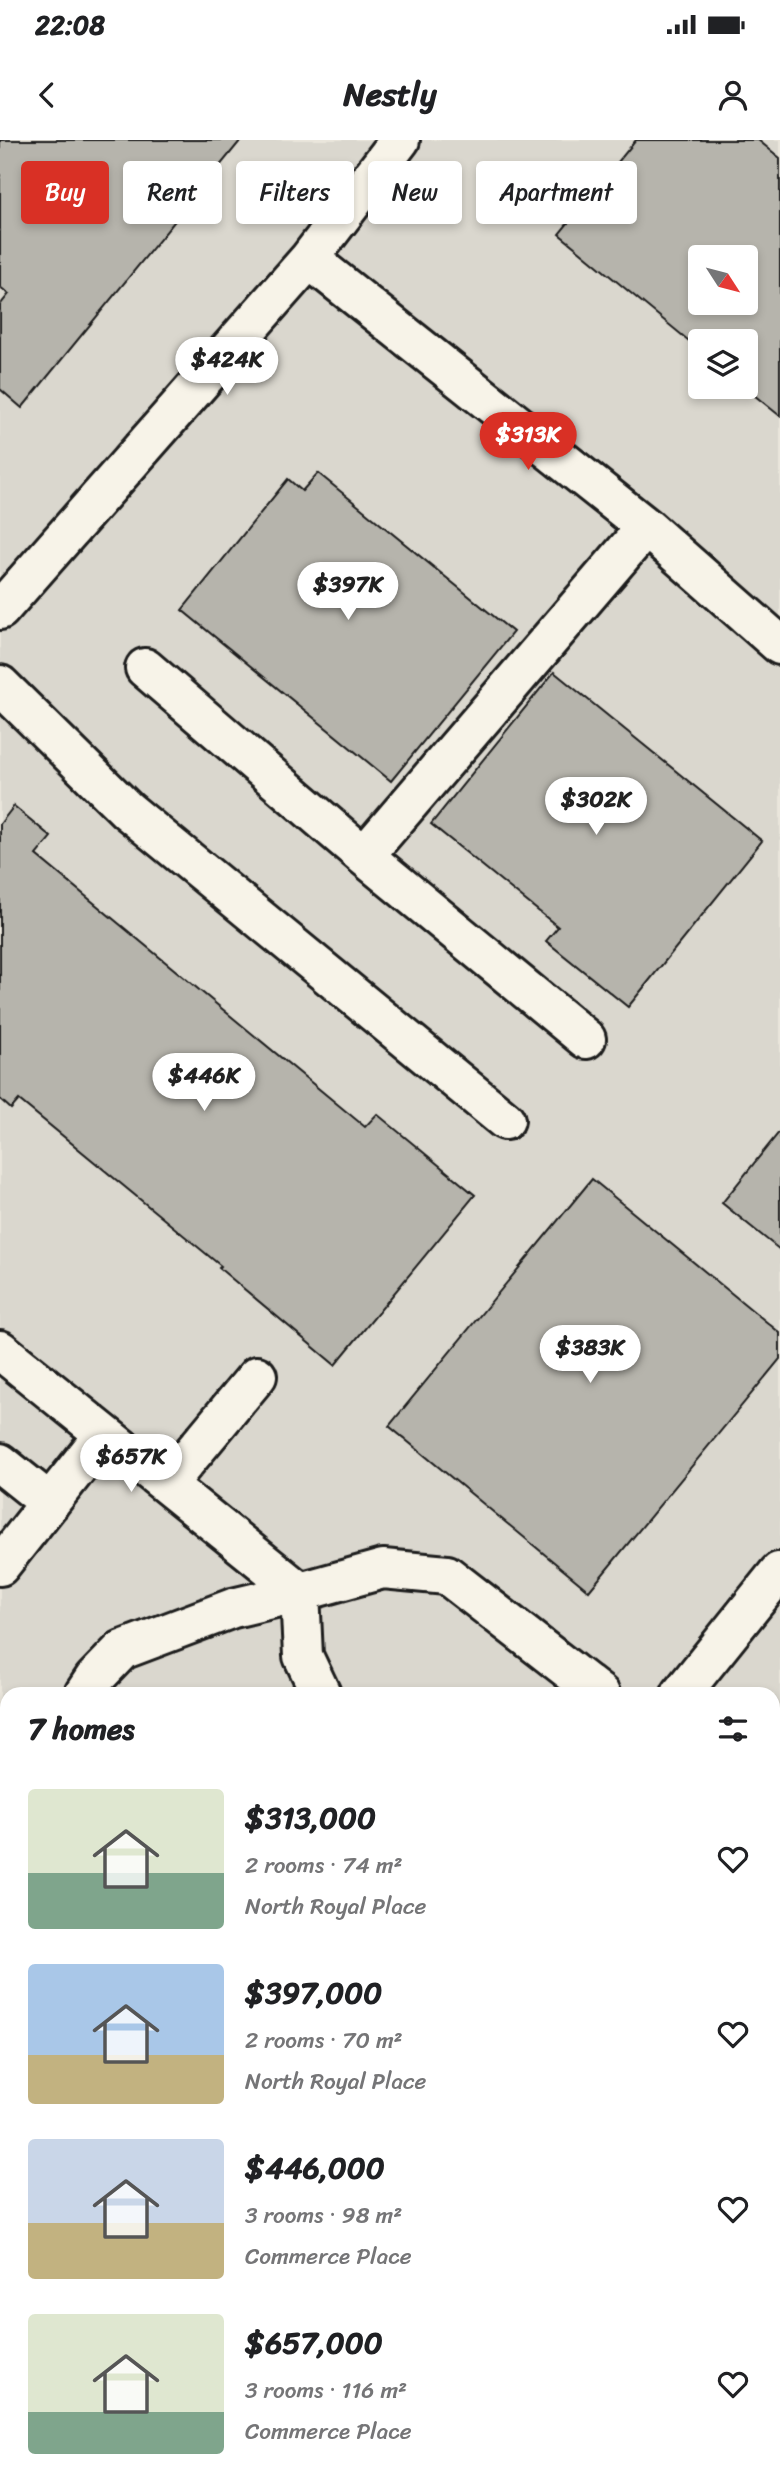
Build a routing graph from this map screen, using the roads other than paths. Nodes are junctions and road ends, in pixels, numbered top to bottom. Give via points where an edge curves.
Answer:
1 (400, 140) edge
2 (309, 259) junction
3 (646, 527) junction
4 (0, 610) edge
5 (780, 645) edge
6 (145, 668) dead end
7 (0, 685) edge
8 (364, 856) junction
9 (586, 1039) dead end
10 (505, 1120) dead end
11 (0, 1350) edge
12 (257, 1376) dead end
13 (104, 1434) junction
14 (0, 1463) edge
15 (167, 1484) junction
16 (50, 1503) junction
17 (0, 1566) edge
18 (779, 1572) edge
19 (300, 1592) junction
20 (89, 1687) edge
21 (318, 1687) edge
22 (591, 1687) edge
23 (687, 1687) edge

1 - 2 street
2 - 3 street
2 - 4 street
3 - 5 street
3 - 8 street
6 - 8 street
7 - 10 street via 127,810
8 - 9 street
11 - 13 street
12 - 15 street
13 - 15 street
13 - 16 street
14 - 16 street
15 - 19 street
16 - 17 street
18 - 23 street
19 - 20 street via 233,1608 122,1650
19 - 21 street via 303,1656
19 - 22 street via 383,1569 447,1575

